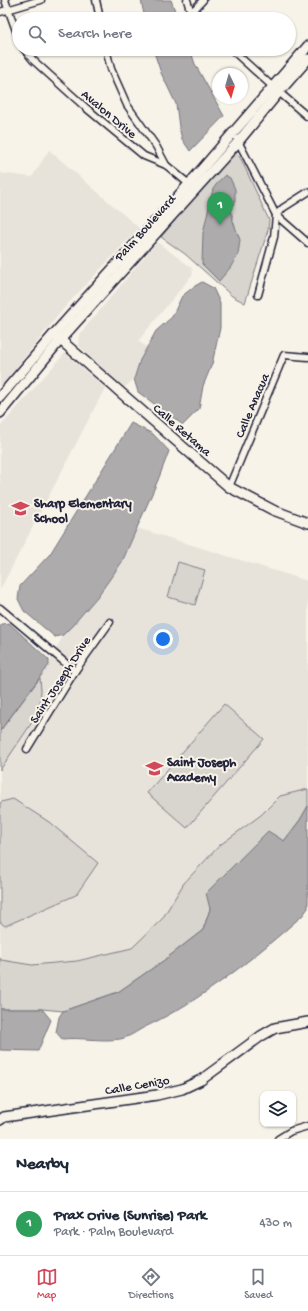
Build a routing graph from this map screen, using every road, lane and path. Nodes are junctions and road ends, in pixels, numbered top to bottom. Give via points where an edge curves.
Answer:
1 (5, 0) edge
2 (41, 0) edge
3 (96, 0) edge
4 (186, 0) edge
5 (202, 0) edge
6 (9, 9) junction
7 (0, 12) edge
8 (99, 12) edge
9 (192, 12) edge
10 (193, 12) edge
11 (12, 18) edge
12 (308, 46) edge
13 (30, 56) edge
14 (108, 56) edge
15 (239, 56) edge
16 (308, 59) edge
17 (276, 90) junction
18 (308, 116) edge
19 (233, 133) junction
20 (238, 142) junction
21 (166, 165) junction
22 (189, 184) junction
23 (308, 192) edge
24 (276, 215) junction
25 (308, 243) edge
26 (258, 295) dead end
27 (57, 337) junction
28 (308, 357) edge
29 (0, 398) edge
30 (0, 412) edge
31 (229, 487) junction
32 (308, 523) edge
33 (0, 608) edge
34 (110, 622) dead end
35 (76, 671) junction
36 (27, 749) dead end
37 (308, 1022) edge
38 (0, 1120) edge
39 (308, 1126) edge
40 (278, 1139) edge

1 - 6 street
2 - 6 street
3 - 8 street
4 - 9 street
5 - 10 street
6 - 7 street
6 - 11 street
12 - 17 main road, Palm Boulevard
13 - 21 street, Avalon Drive via 144,156
14 - 21 street via 127,105
15 - 17 street
16 - 17 main road, Palm Boulevard
17 - 18 street
17 - 19 main road, Palm Boulevard
17 - 20 main road, Palm Boulevard
19 - 20 street
19 - 22 main road, Palm Boulevard
20 - 24 street
20 - 27 main road, Palm Boulevard
21 - 22 street, Avalon Drive
22 - 27 main road, Palm Boulevard
23 - 24 street
24 - 25 street
24 - 26 street via 274,237
27 - 29 main road, Palm Boulevard
27 - 30 main road, Palm Boulevard
27 - 31 main road, Calle Retama
28 - 31 street, Calle Anacua via 284,355
31 - 32 main road, Calle Retama via 273,510
33 - 35 street
34 - 35 street, Saint Joseph Drive
35 - 36 street, Saint Joseph Drive
37 - 38 main road, Calle Cenizo via 275,1028 201,1080 182,1089 157,1095 4,1117
39 - 40 street via 290,1131

